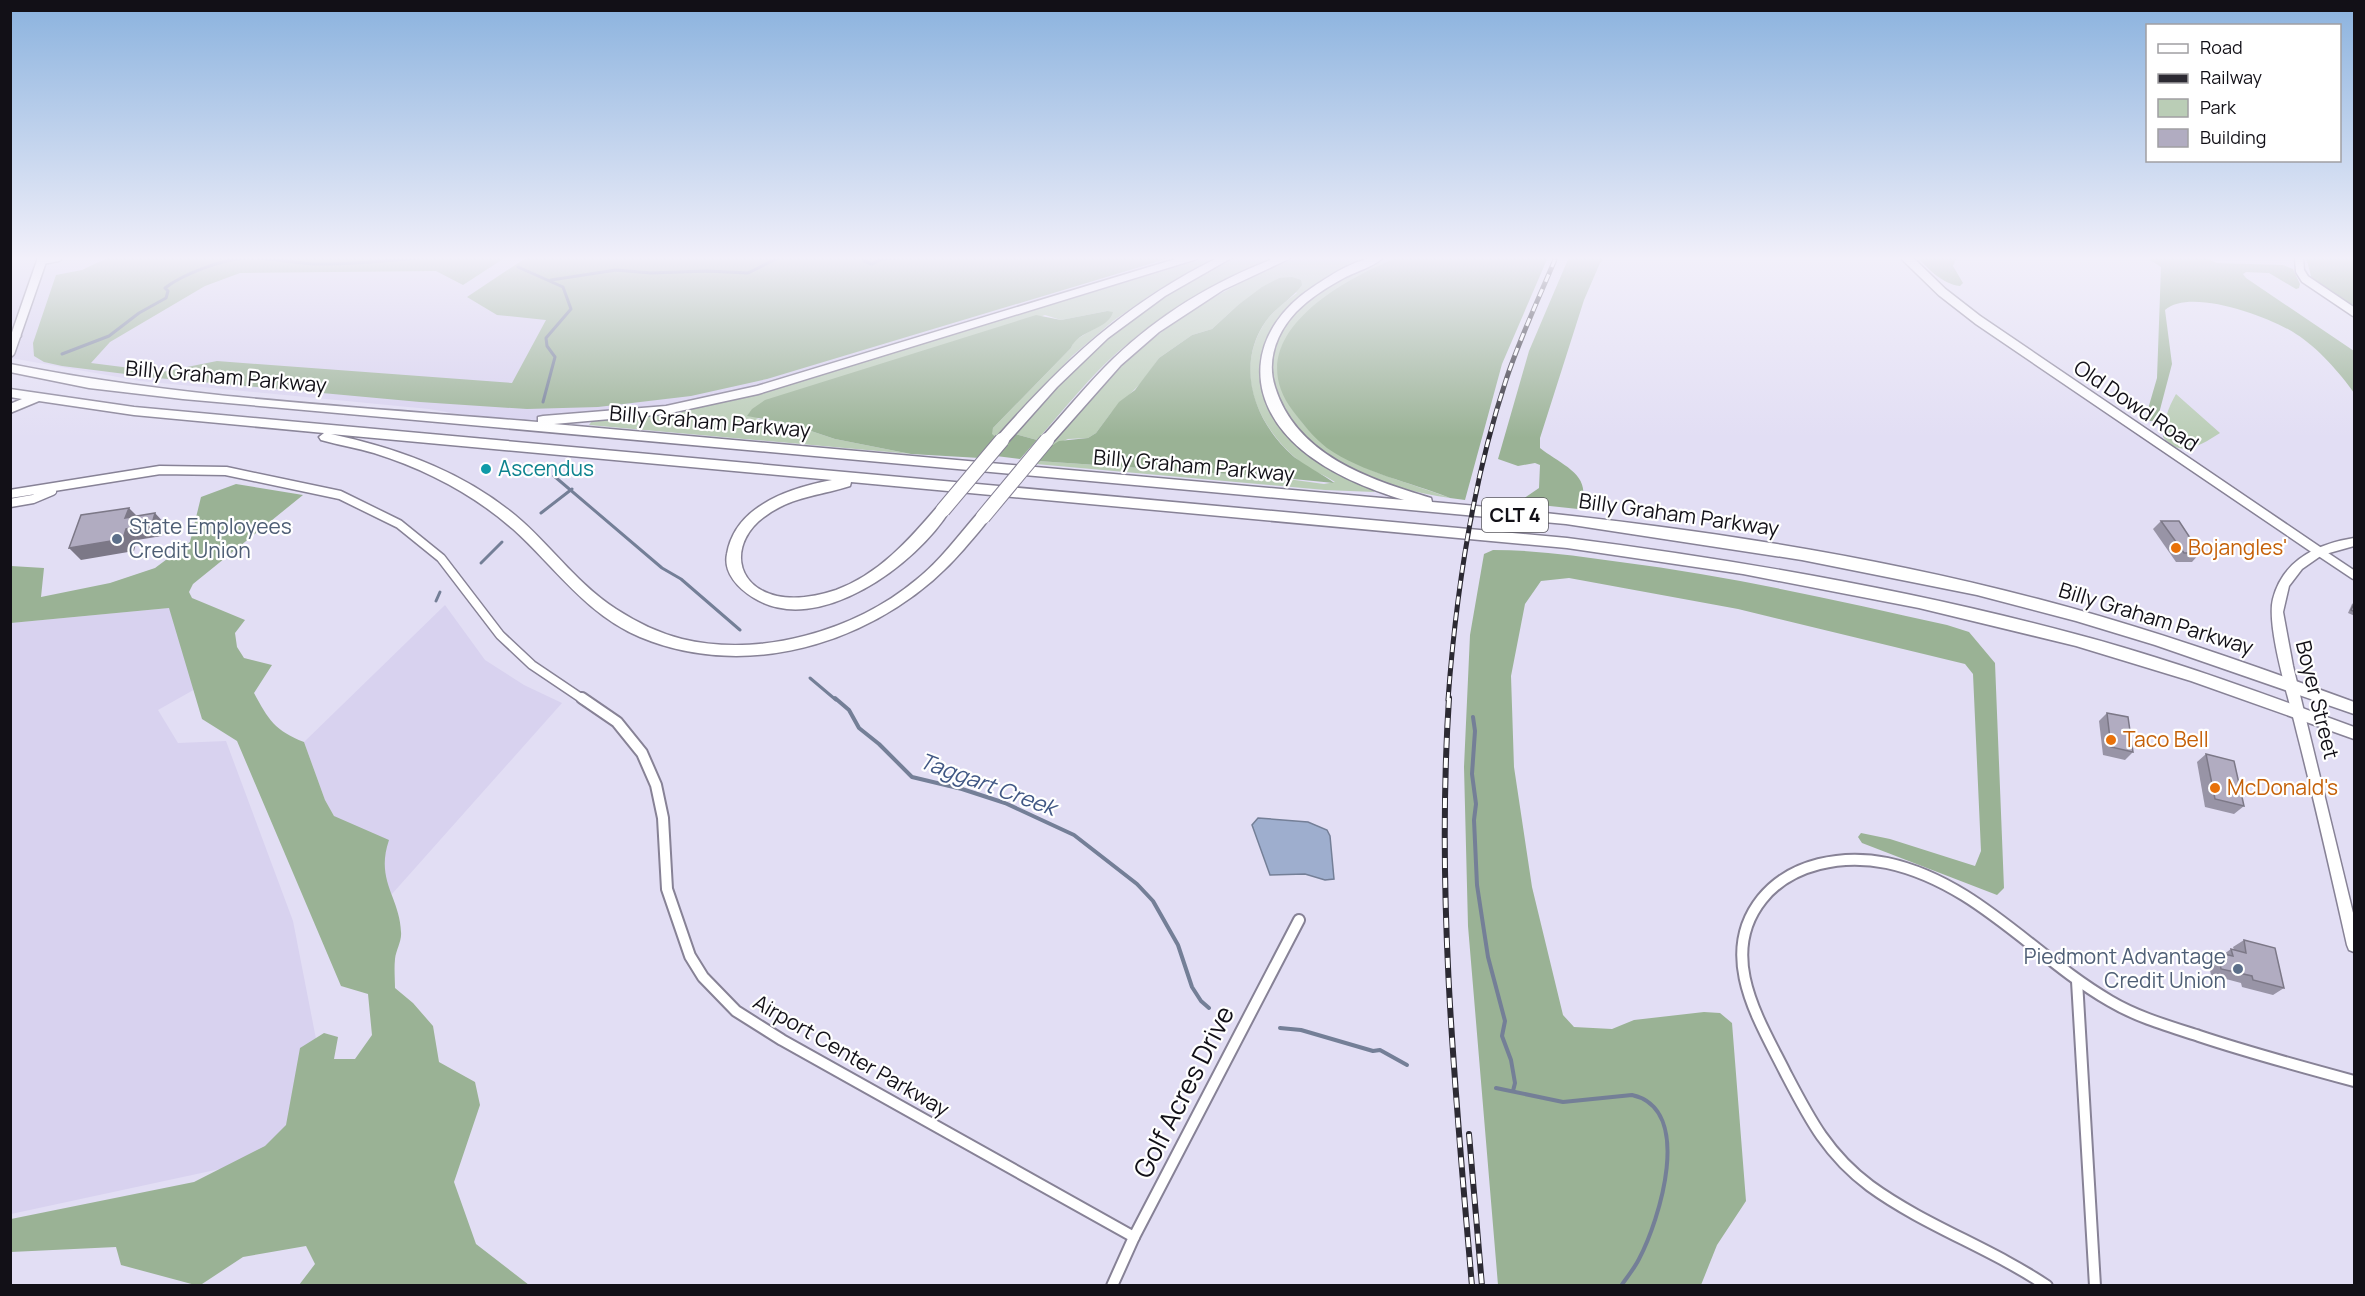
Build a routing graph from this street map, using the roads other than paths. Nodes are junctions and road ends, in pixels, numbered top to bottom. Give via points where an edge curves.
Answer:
1 (21, 317) edge
2 (997, 317) edge
3 (1124, 317) edge
4 (1173, 317) edge
5 (1286, 317) edge
6 (1975, 317) edge
7 (13, 339) edge
8 (10, 352) edge
9 (10, 368) edge
10 (10, 393) edge
11 (36, 398) junction
12 (10, 409) edge
13 (417, 416) junction
14 (234, 420) junction
15 (880, 480) junction
16 (59, 488) junction
17 (10, 494) edge
18 (10, 503) edge
19 (1464, 511) junction
20 (2355, 542) edge
21 (2318, 551) junction
22 (2355, 575) edge
23 (2290, 685) junction
24 (2355, 708) edge
25 (2298, 712) junction
26 (2355, 733) edge
27 (1299, 920) dead end
28 (2355, 945) edge
29 (2077, 981) junction
30 (2355, 1081) edge
31 (1134, 1237) junction
32 (1112, 1286) edge
33 (2047, 1286) edge
34 (2095, 1286) edge

1 - 7 street
2 - 13 highway via 708,403 590,418
3 - 15 highway, bridge via 1056,379 911,546 865,583 809,602 759,595 740,580 733,559 734,548 744,527 764,510 793,495 832,484
4 - 14 highway, bridge via 1118,362 930,577 861,622 820,638 780,647 702,649 641,631 610,613 492,505 443,476 386,452 347,441
5 - 19 highway via 1271,339 1265,374 1270,394 1295,435 1336,466 1383,488
6 - 21 street, Old Dowd Road
7 - 8 street
9 - 13 highway, Billy Graham Parkway via 135,390
10 - 11 highway, Billy Graham Parkway
11 - 12 highway
11 - 14 highway, Billy Graham Parkway
13 - 19 highway, Billy Graham Parkway
14 - 15 highway, Billy Graham Parkway
15 - 25 highway, Billy Graham Parkway via 1567,543 1748,569 2035,629 2156,664
16 - 17 street, Airport Center Parkway
16 - 18 street, Airport Center Parkway
16 - 31 street, Airport Center Parkway via 160,470 225,471 340,495 399,524 441,558 500,635 532,665 617,722 642,753 663,818 667,890 682,937 703,977 736,1011
19 - 23 highway, Billy Graham Parkway / CLT 4 via 1566,519 1758,547 1940,582 2096,621
20 - 21 main road, Boyer Street
21 - 22 street, Old Dowd Road
21 - 23 main road, Boyer Street via 2295,567 2279,596 2278,627
23 - 24 highway, Billy Graham Parkway
23 - 25 main road, Boyer Street
25 - 26 highway, Billy Graham Parkway
25 - 28 main road, Boyer Street
27 - 31 street, Golf Acres Drive
29 - 30 street via 2139,1016 2240,1050
29 - 33 street via 1958,891 1913,870 1866,860 1820,863 1783,878 1759,902 1750,918 1742,958 1747,992 1756,1015 1820,1136 1837,1156 1894,1202 1999,1255
29 - 34 street
31 - 32 street, Golf Acres Drive

